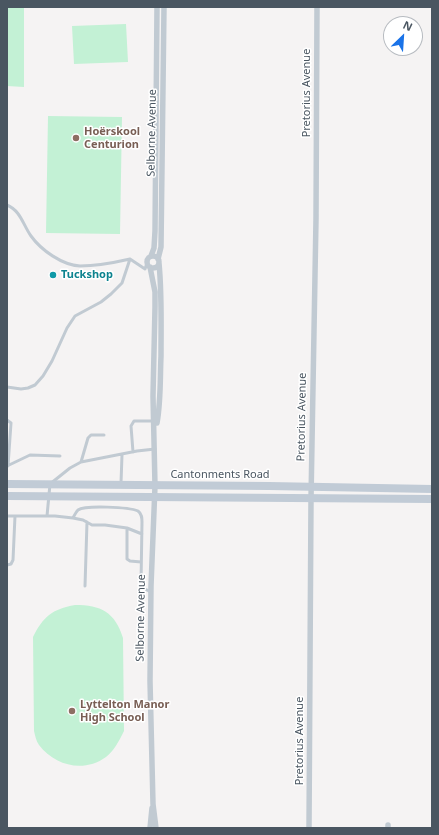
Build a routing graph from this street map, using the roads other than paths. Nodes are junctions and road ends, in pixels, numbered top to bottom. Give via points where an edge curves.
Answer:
1 (157, 7) edge
2 (164, 7) edge
3 (317, 7) edge
4 (160, 33) junction
5 (159, 134) junction
6 (7, 205) edge
7 (151, 256) junction
8 (130, 259) junction
9 (159, 261) junction
10 (149, 265) junction
11 (7, 387) edge
12 (156, 409) junction
13 (7, 420) edge
14 (154, 421) junction
15 (155, 433) junction
16 (104, 435) dead end
17 (155, 449) junction
18 (133, 452) junction
19 (122, 455) junction
20 (60, 456) dead end
21 (81, 462) junction
22 (8, 466) edge
23 (7, 484) edge
24 (50, 484) junction
25 (121, 485) junction
26 (155, 486) junction
27 (311, 487) junction
28 (432, 489) edge
29 (7, 496) edge
30 (49, 496) junction
31 (154, 497) junction
32 (310, 499) junction
33 (432, 499) edge
34 (7, 516) edge
35 (14, 516) junction
36 (47, 516) junction
37 (73, 518) junction
38 (87, 522) junction
39 (127, 528) junction
40 (142, 534) junction
41 (141, 562) junction
42 (7, 565) edge
43 (85, 586) dead end
44 (151, 592) junction
45 (153, 804) junction
46 (150, 828) edge
47 (156, 828) edge
48 (309, 828) edge

1 - 4 street, Selborne Avenue
2 - 4 street, Selborne Avenue
3 - 27 street, Pretorius Avenue
4 - 5 street, Selborne Avenue
5 - 7 street, Selborne Avenue via 156,231
5 - 9 street, Selborne Avenue
6 - 8 lane via 19,215 30,236 44,251 62,261 80,266
7 - 9 street via 157,257
7 - 10 street via 148,257
8 - 10 lane via 145,269
8 - 11 lane via 122,283 101,302 74,316 52,361 35,385 21,389
9 - 10 street via 157,266
9 - 12 street, Selborne Avenue via 161,325
10 - 12 street, Selborne Avenue via 155,292
12 - 14 street, Selborne Avenue
12 - 15 street, Selborne Avenue
13 - 22 lane via 11,423
14 - 15 street, Selborne Avenue
14 - 18 lane via 132,423
15 - 17 street, Selborne Avenue
16 - 21 lane via 92,435 88,438
17 - 18 lane
17 - 26 street, Selborne Avenue
18 - 19 lane
19 - 21 lane
19 - 25 lane
20 - 22 lane via 30,455
21 - 24 lane
23 - 24 main road, Cantonments Road
24 - 25 main road, Cantonments Road
24 - 30 lane
25 - 26 main road, Cantonments Road
26 - 27 main road, Cantonments Road
26 - 31 street, Selborne Avenue
27 - 28 main road, Cantonments Road
27 - 32 street, Pretorius Avenue
29 - 30 main road, Cantonments Road
30 - 31 main road, Cantonments Road
30 - 36 lane
31 - 32 main road, Cantonments Road
31 - 44 street, Selborne Avenue
32 - 33 main road, Cantonments Road
32 - 48 street, Pretorius Avenue
34 - 35 lane
35 - 36 lane
35 - 42 lane via 13,560
36 - 37 lane
37 - 38 lane
37 - 40 lane via 79,510 86,508 129,509 142,515
38 - 39 lane via 92,525
38 - 43 lane
39 - 40 lane
39 - 41 lane via 127,559
40 - 41 lane
41 - 44 lane via 141,584
44 - 45 street, Selborne Avenue
45 - 46 street, Selborne Avenue
45 - 47 street, Selborne Avenue

